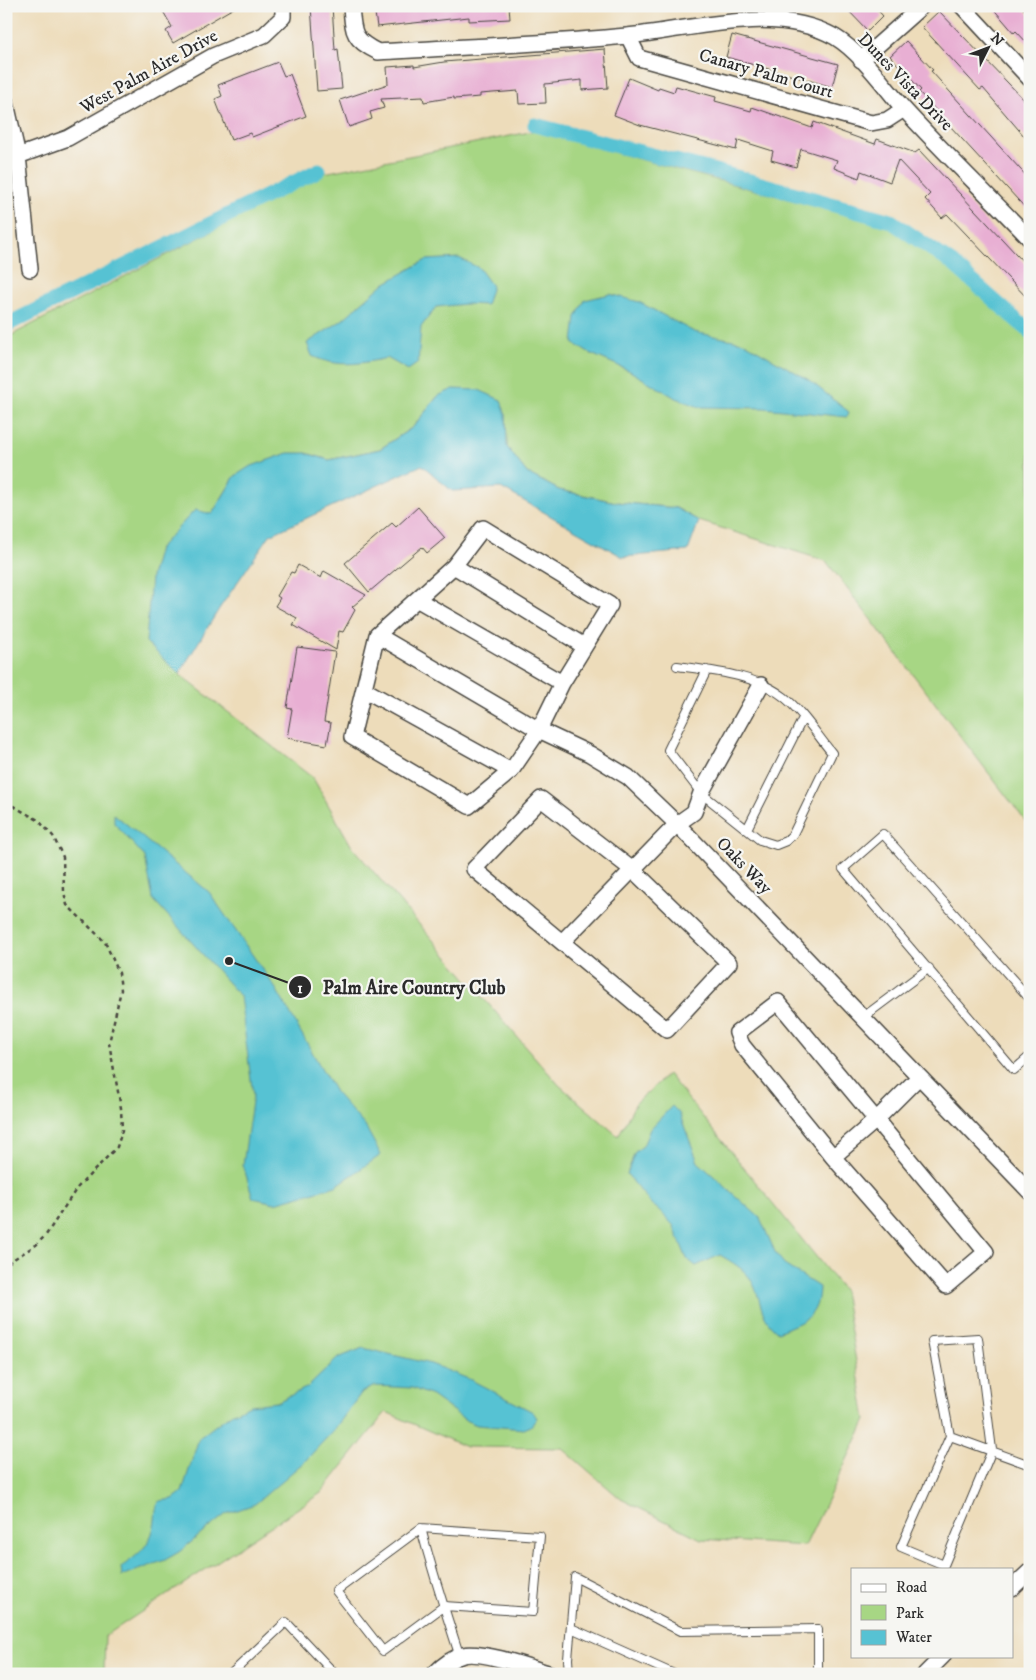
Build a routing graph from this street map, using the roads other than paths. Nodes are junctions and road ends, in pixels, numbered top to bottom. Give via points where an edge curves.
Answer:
1 (283, 6) edge
2 (351, 6) edge
3 (922, 6) edge
4 (962, 6) edge
5 (628, 36) junction
6 (861, 60) junction
7 (1030, 79) edge
8 (6, 103) edge
9 (904, 109) junction
10 (18, 156) junction
11 (1030, 238) edge
12 (30, 269) dead end
13 (454, 566) junction
14 (418, 600) junction
15 (377, 635) junction
16 (584, 646) junction
17 (677, 666) dead end
18 (707, 670) junction
19 (562, 683) junction
20 (761, 685) junction
21 (365, 690) junction
22 (803, 718) junction
23 (539, 730) junction
24 (510, 771) junction
25 (701, 793) junction
26 (677, 824) junction
27 (747, 829) junction
28 (634, 870) junction
29 (563, 942) junction
30 (929, 968) junction
31 (1030, 999) edge
32 (862, 1018) junction
33 (1030, 1056) edge
34 (919, 1077) junction
35 (876, 1120) junction
36 (833, 1157) junction
37 (1030, 1192) edge
38 (950, 1436) junction
39 (992, 1450) junction
40 (1030, 1465) edge
41 (420, 1528) junction
42 (1030, 1571) edge
43 (1014, 1586) edge
44 (444, 1606) junction
45 (571, 1628) junction
46 (460, 1656) junction
47 (941, 1658) edge
48 (231, 1674) edge
49 (335, 1674) edge
50 (434, 1674) edge
51 (551, 1674) edge
52 (569, 1674) edge
53 (674, 1674) edge
54 (818, 1674) edge
55 (925, 1674) edge

1 - 10 street, West Palm Aire Drive via 283,17 264,35 213,56 68,138
2 - 5 street, Dunes Vista Drive via 353,32 363,45 378,52
3 - 6 street
4 - 7 street
5 - 6 street, Dunes Vista Drive via 716,24 782,21 813,27 837,38
5 - 9 street, Canary Palm Court via 639,58 871,122 887,120
6 - 9 street, Dunes Vista Drive
8 - 10 street
9 - 11 street, Dunes Vista Drive
10 - 12 street
13 - 14 street
13 - 16 street
13 - 16 street via 483,528 602,600 610,605
14 - 15 street
14 - 19 street
15 - 21 street
15 - 23 street, Oaks Way
16 - 19 street
17 - 18 lane
18 - 20 lane via 750,679
18 - 25 lane via 668,750
19 - 23 street
20 - 22 lane via 784,698
20 - 25 street
21 - 24 street
21 - 24 street via 352,737 469,806
22 - 27 lane
22 - 27 lane via 832,753 793,834 776,845 760,840
23 - 24 street
23 - 26 street, Oaks Way via 590,754 628,777
25 - 26 street via 694,812
25 - 27 lane
26 - 28 street
26 - 32 street, Oaks Way
28 - 29 street
28 - 29 street via 540,799 474,869
28 - 29 street via 730,963 667,1030
30 - 31 lane via 842,868 883,834
30 - 32 lane
30 - 33 lane via 1014,1070
32 - 34 street, Oaks Way
34 - 35 street
34 - 37 street, Oaks Way
35 - 36 street
35 - 36 street via 778,1002 737,1033 742,1045
35 - 36 street via 986,1252 946,1286
38 - 39 lane
38 - 39 lane via 932,1341 978,1338
38 - 39 lane via 901,1546 944,1565
39 - 40 lane
41 - 44 lane
41 - 44 lane via 336,1591 383,1651
41 - 44 lane via 540,1536 533,1612
42 - 43 street
44 - 46 lane
45 - 52 lane
45 - 53 lane
45 - 54 lane via 575,1577 680,1631 818,1629
46 - 50 street
46 - 51 street via 489,1657
47 - 55 street
48 - 49 lane via 286,1622

